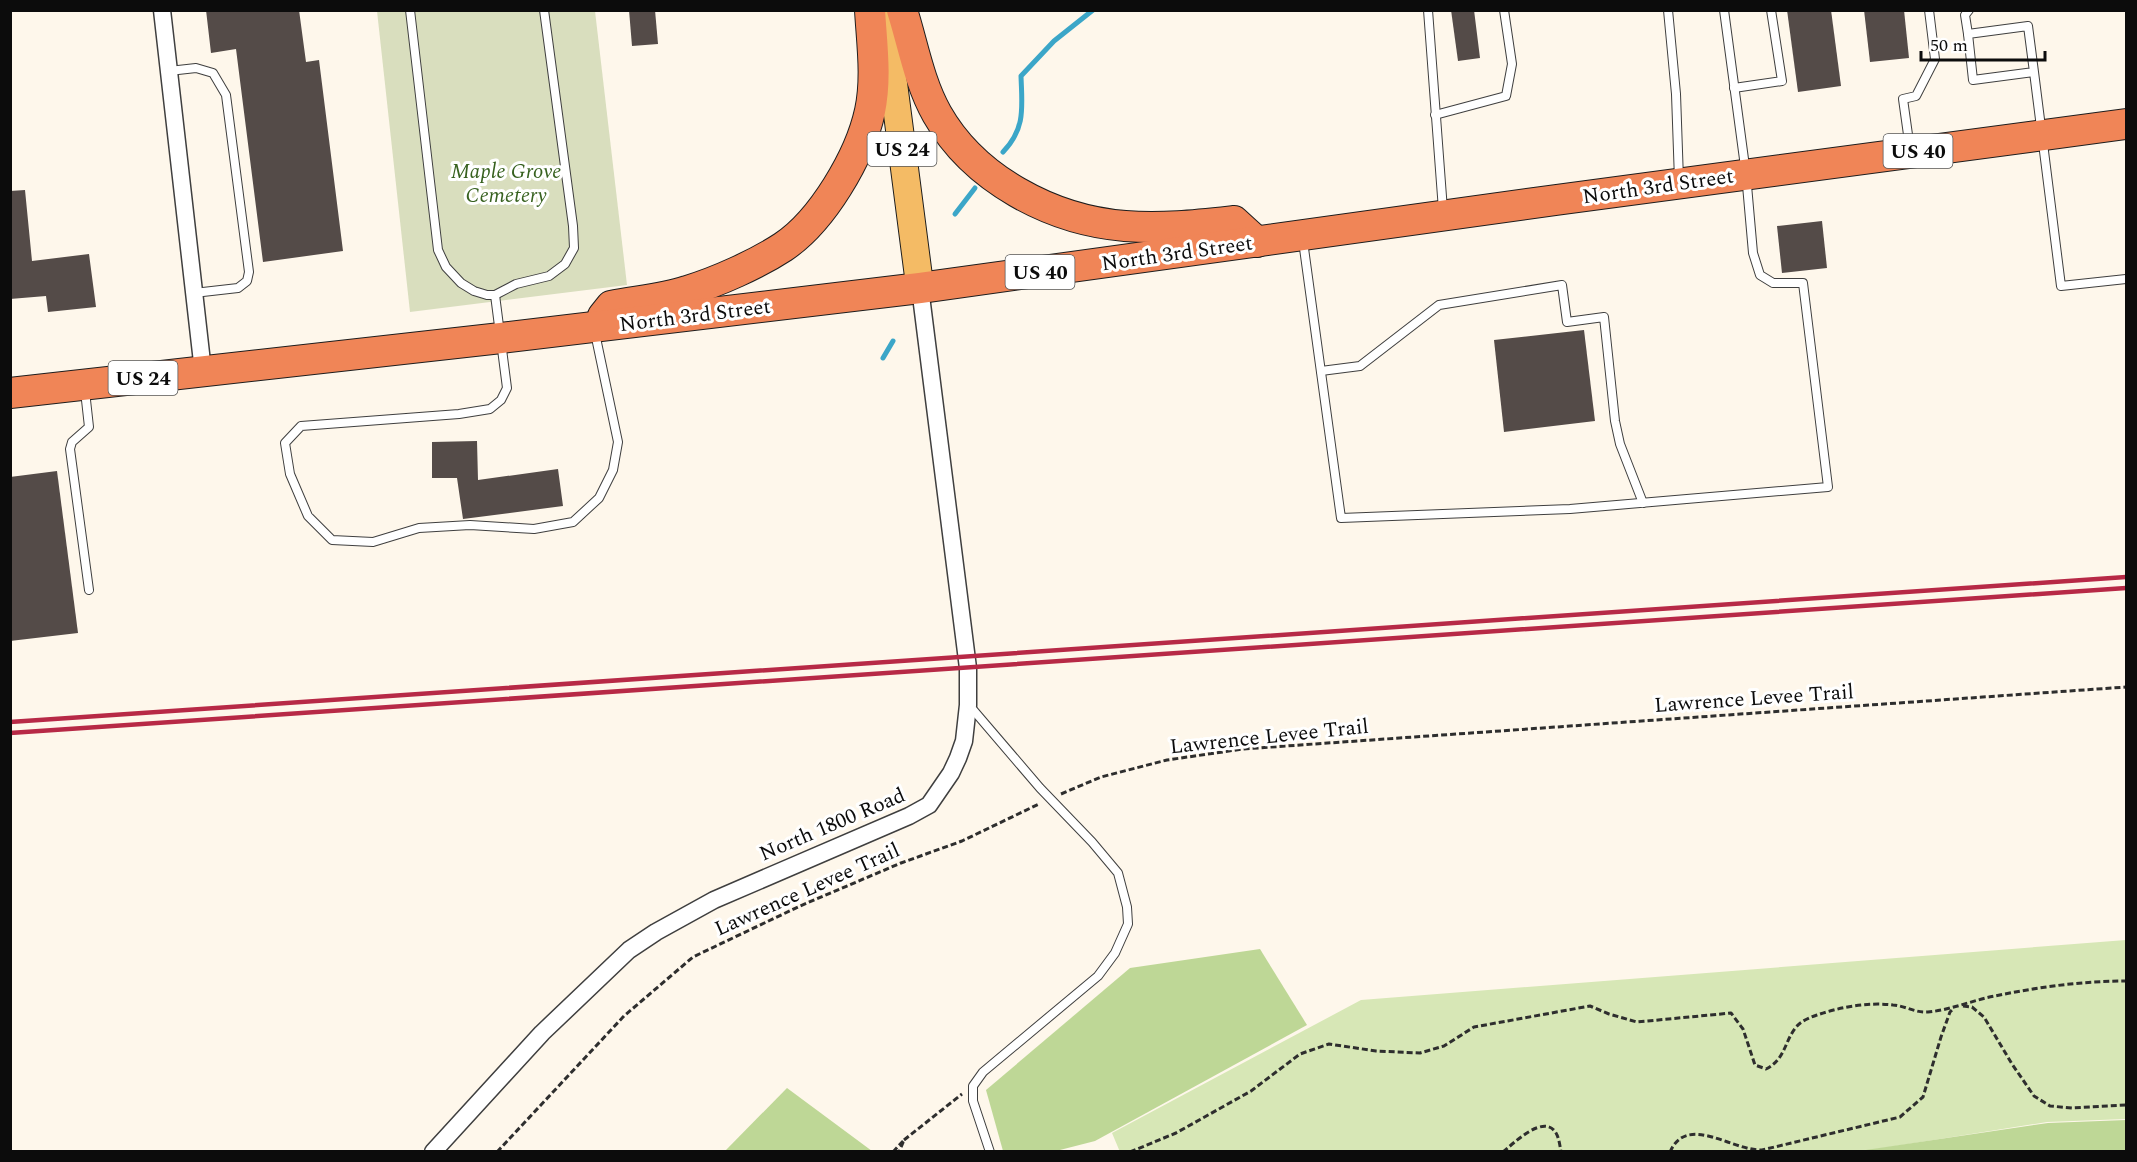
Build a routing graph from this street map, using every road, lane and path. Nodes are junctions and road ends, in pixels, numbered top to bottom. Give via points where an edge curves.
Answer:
1 (162, 10) edge
2 (410, 10) edge
3 (544, 10) edge
4 (870, 10) edge
5 (884, 10) edge
6 (902, 10) edge
7 (1428, 10) edge
8 (1504, 10) edge
9 (1668, 10) edge
10 (1724, 10) edge
11 (1772, 10) edge
12 (1929, 10) edge
13 (1969, 10) edge
14 (1968, 34) junction
15 (169, 70) junction
16 (2034, 72) junction
17 (1734, 88) junction
18 (1435, 116) junction
19 (2127, 124) edge
20 (2041, 136) junction
21 (1910, 153) junction
22 (1746, 174) junction
23 (1679, 183) junction
24 (1444, 216) junction
25 (1302, 236) junction
26 (1257, 242) junction
27 (2127, 279) edge
28 (920, 288) junction
29 (194, 293) junction
30 (495, 295) junction
31 (594, 327) junction
32 (501, 338) junction
33 (203, 371) junction
34 (1321, 371) junction
35 (85, 384) junction
36 (10, 393) edge
37 (1643, 503) junction
38 (89, 590) dead end
39 (2127, 687) edge
40 (968, 705) junction
41 (1050, 799) junction
42 (2127, 981) edge
43 (1957, 1006) junction
44 (973, 1086) junction
45 (2127, 1105) edge
46 (904, 1140) junction
47 (433, 1152) edge
48 (496, 1152) edge
49 (893, 1152) edge
50 (898, 1152) edge
51 (990, 1152) edge
52 (1130, 1152) edge
53 (1503, 1152) edge
54 (1561, 1152) edge
55 (1670, 1152) edge

1 - 15 street
2 - 30 lane via 438,250 446,267 461,283 474,291
3 - 30 lane via 574,248 565,264 549,276 516,284
4 - 31 highway via 874,71 870,111 858,148 816,216 784,246 748,266 687,292 611,306
5 - 28 main road, US 24
6 - 26 highway via 924,87 937,114 966,152 1008,188 1085,219 1124,226 1176,228 1234,221
7 - 18 lane
8 - 18 lane via 1512,64 1506,96
9 - 23 lane
10 - 17 lane
11 - 17 lane via 1782,81
12 - 21 lane via 1935,59 1916,96 1903,99
13 - 14 lane via 1965,15
14 - 16 lane via 2028,26
14 - 16 lane via 1973,80
15 - 29 street
15 - 29 lane via 196,68 213,73 226,95 249,272 247,281 238,288
16 - 20 lane
17 - 22 lane
18 - 24 lane
19 - 20 highway, North 3rd Street / US 40
20 - 21 highway, North 3rd Street / US 40
20 - 27 lane via 2061,286
21 - 22 highway, North 3rd Street / US 40
22 - 23 highway, North 3rd Street / US 40
22 - 37 lane via 1753,253 1760,275 1773,283 1803,283 1828,487
23 - 24 highway, North 3rd Street / US 40
24 - 25 highway, North 3rd Street / US 40
25 - 26 highway, North 3rd Street / US 40
25 - 34 lane
26 - 28 highway, North 3rd Street / US 40
28 - 31 highway, North 3rd Street / US 24
28 - 40 street, North 1800 Road via 967,658
29 - 33 street
30 - 32 lane
31 - 32 highway, North 3rd Street / US 24
31 - 32 lane via 618,442 613,470 599,498 573,522 534,529 470,525 419,528 373,542 332,540 308,516 290,474 285,443 301,426 490,409 507,388
32 - 33 highway, North 3rd Street / US 24
33 - 35 highway, North 3rd Street / US 24
34 - 37 lane via 1341,518
34 - 37 lane via 1360,366 1439,305 1562,285 1567,322 1604,317 1615,421
35 - 36 highway, North 3rd Street / US 24
35 - 38 lane via 89,427 70,448
39 - 41 path, Lawrence Levee Trail via 1243,749 1167,760 1112,775
40 - 41 lane
40 - 47 street, North 1800 Road via 958,758 929,806 714,900 630,950 542,1033
41 - 44 lane via 1118,873 1128,924 1115,953 1098,976 983,1072
41 - 48 path, Lawrence Levee Trail via 962,841 800,906 693,957 624,1016
42 - 43 path via 2047,987
43 - 45 path via 1972,1007 1984,1017 2034,1096 2050,1106
43 - 52 path via 1917,1013 1896,1005 1874,1004 1817,1015 1797,1025 1777,1064 1766,1069 1755,1065 1743,1029 1731,1013 1637,1022 1590,1006 1474,1028 1444,1046 1420,1053 1329,1044 1300,1054 1251,1091 1176,1133
43 - 55 path via 1950,1012 1923,1096 1900,1117 1762,1150 1689,1133 1679,1138
44 - 46 path
44 - 51 lane
46 - 49 path
46 - 50 path
53 - 54 path via 1523,1135 1543,1126 1554,1130

